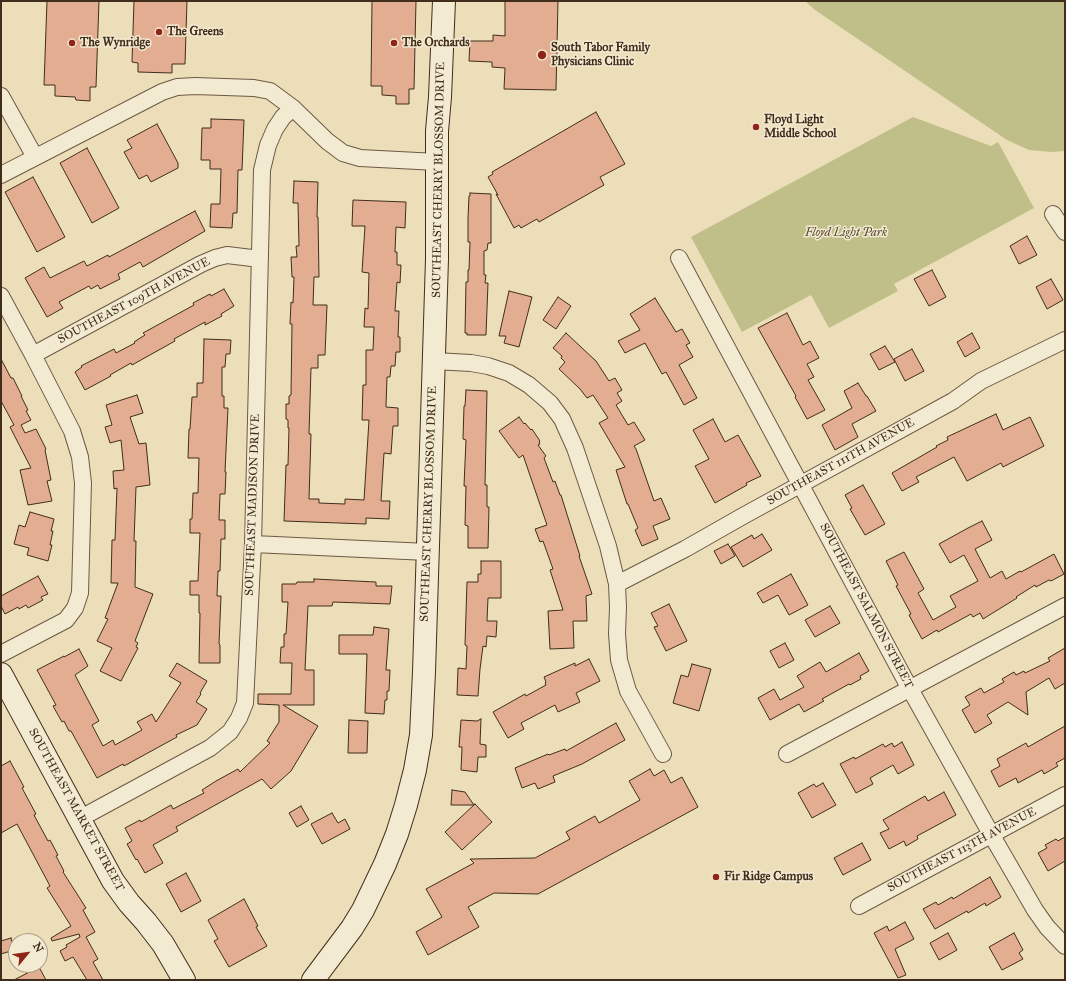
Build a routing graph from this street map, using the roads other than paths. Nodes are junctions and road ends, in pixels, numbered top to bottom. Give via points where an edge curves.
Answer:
1 (444, 1) edge
2 (1, 96) edge
3 (293, 108) junction
4 (35, 157) junction
5 (437, 162) junction
6 (1, 175) edge
7 (1053, 214) dead end
8 (1065, 232) edge
9 (679, 258) dead end
10 (260, 259) junction
11 (1, 296) edge
12 (1065, 340) edge
13 (33, 355) junction
14 (434, 361) junction
15 (801, 485) junction
16 (253, 544) junction
17 (428, 552) junction
18 (617, 584) junction
19 (1065, 606) edge
20 (1, 654) edge
21 (4, 688) edge
22 (910, 689) junction
23 (663, 754) dead end
24 (788, 754) dead end
25 (1065, 795) edge
26 (79, 819) junction
27 (991, 834) junction
28 (859, 906) dead end
29 (1065, 946) edge
30 (184, 980) edge
31 (313, 980) edge

1 - 5 main road, SOUTHEAST CHERRY BLOSSOM DRIVE
2 - 4 street
3 - 4 street via 270,91 254,88 177,87 162,92
3 - 5 street via 343,153 360,158
3 - 10 street, SOUTHEAST MADISON DRIVE via 275,129 262,170
4 - 6 street
5 - 14 main road, SOUTHEAST CHERRY BLOSSOM DRIVE
7 - 8 street
9 - 15 street, SOUTHEAST SALMON STREET
10 - 13 street, SOUTHEAST 109TH AVENUE via 227,256 200,264
10 - 16 street, SOUTHEAST MADISON DRIVE
11 - 13 street
12 - 15 street, SOUTHEAST 111TH AVENUE via 981,382 954,401
13 - 20 street via 72,431 80,457 83,483 80,593 66,620
14 - 17 main road, SOUTHEAST CHERRY BLOSSOM DRIVE
14 - 18 street via 471,363 509,373 529,385 550,403 562,419 575,448 608,546
15 - 18 street, SOUTHEAST 111TH AVENUE
15 - 22 street, SOUTHEAST SALMON STREET
16 - 17 street
16 - 26 street, SOUTHEAST MADISON DRIVE via 245,703 239,718 230,732 210,748
17 - 31 main road, SOUTHEAST CHERRY BLOSSOM DRIVE via 420,735 406,805 389,854 363,910
18 - 23 street via 619,660 628,691
19 - 22 street
21 - 26 main road, SOUTHEAST MARKET STREET
22 - 24 street
22 - 27 street, SOUTHEAST SALMON STREET
25 - 27 street, SOUTHEAST 113TH AVENUE
26 - 30 main road, SOUTHEAST MARKET STREET via 113,881 160,940
27 - 28 street, SOUTHEAST 113TH AVENUE
27 - 29 street, SOUTHEAST SALMON STREET via 1035,910

